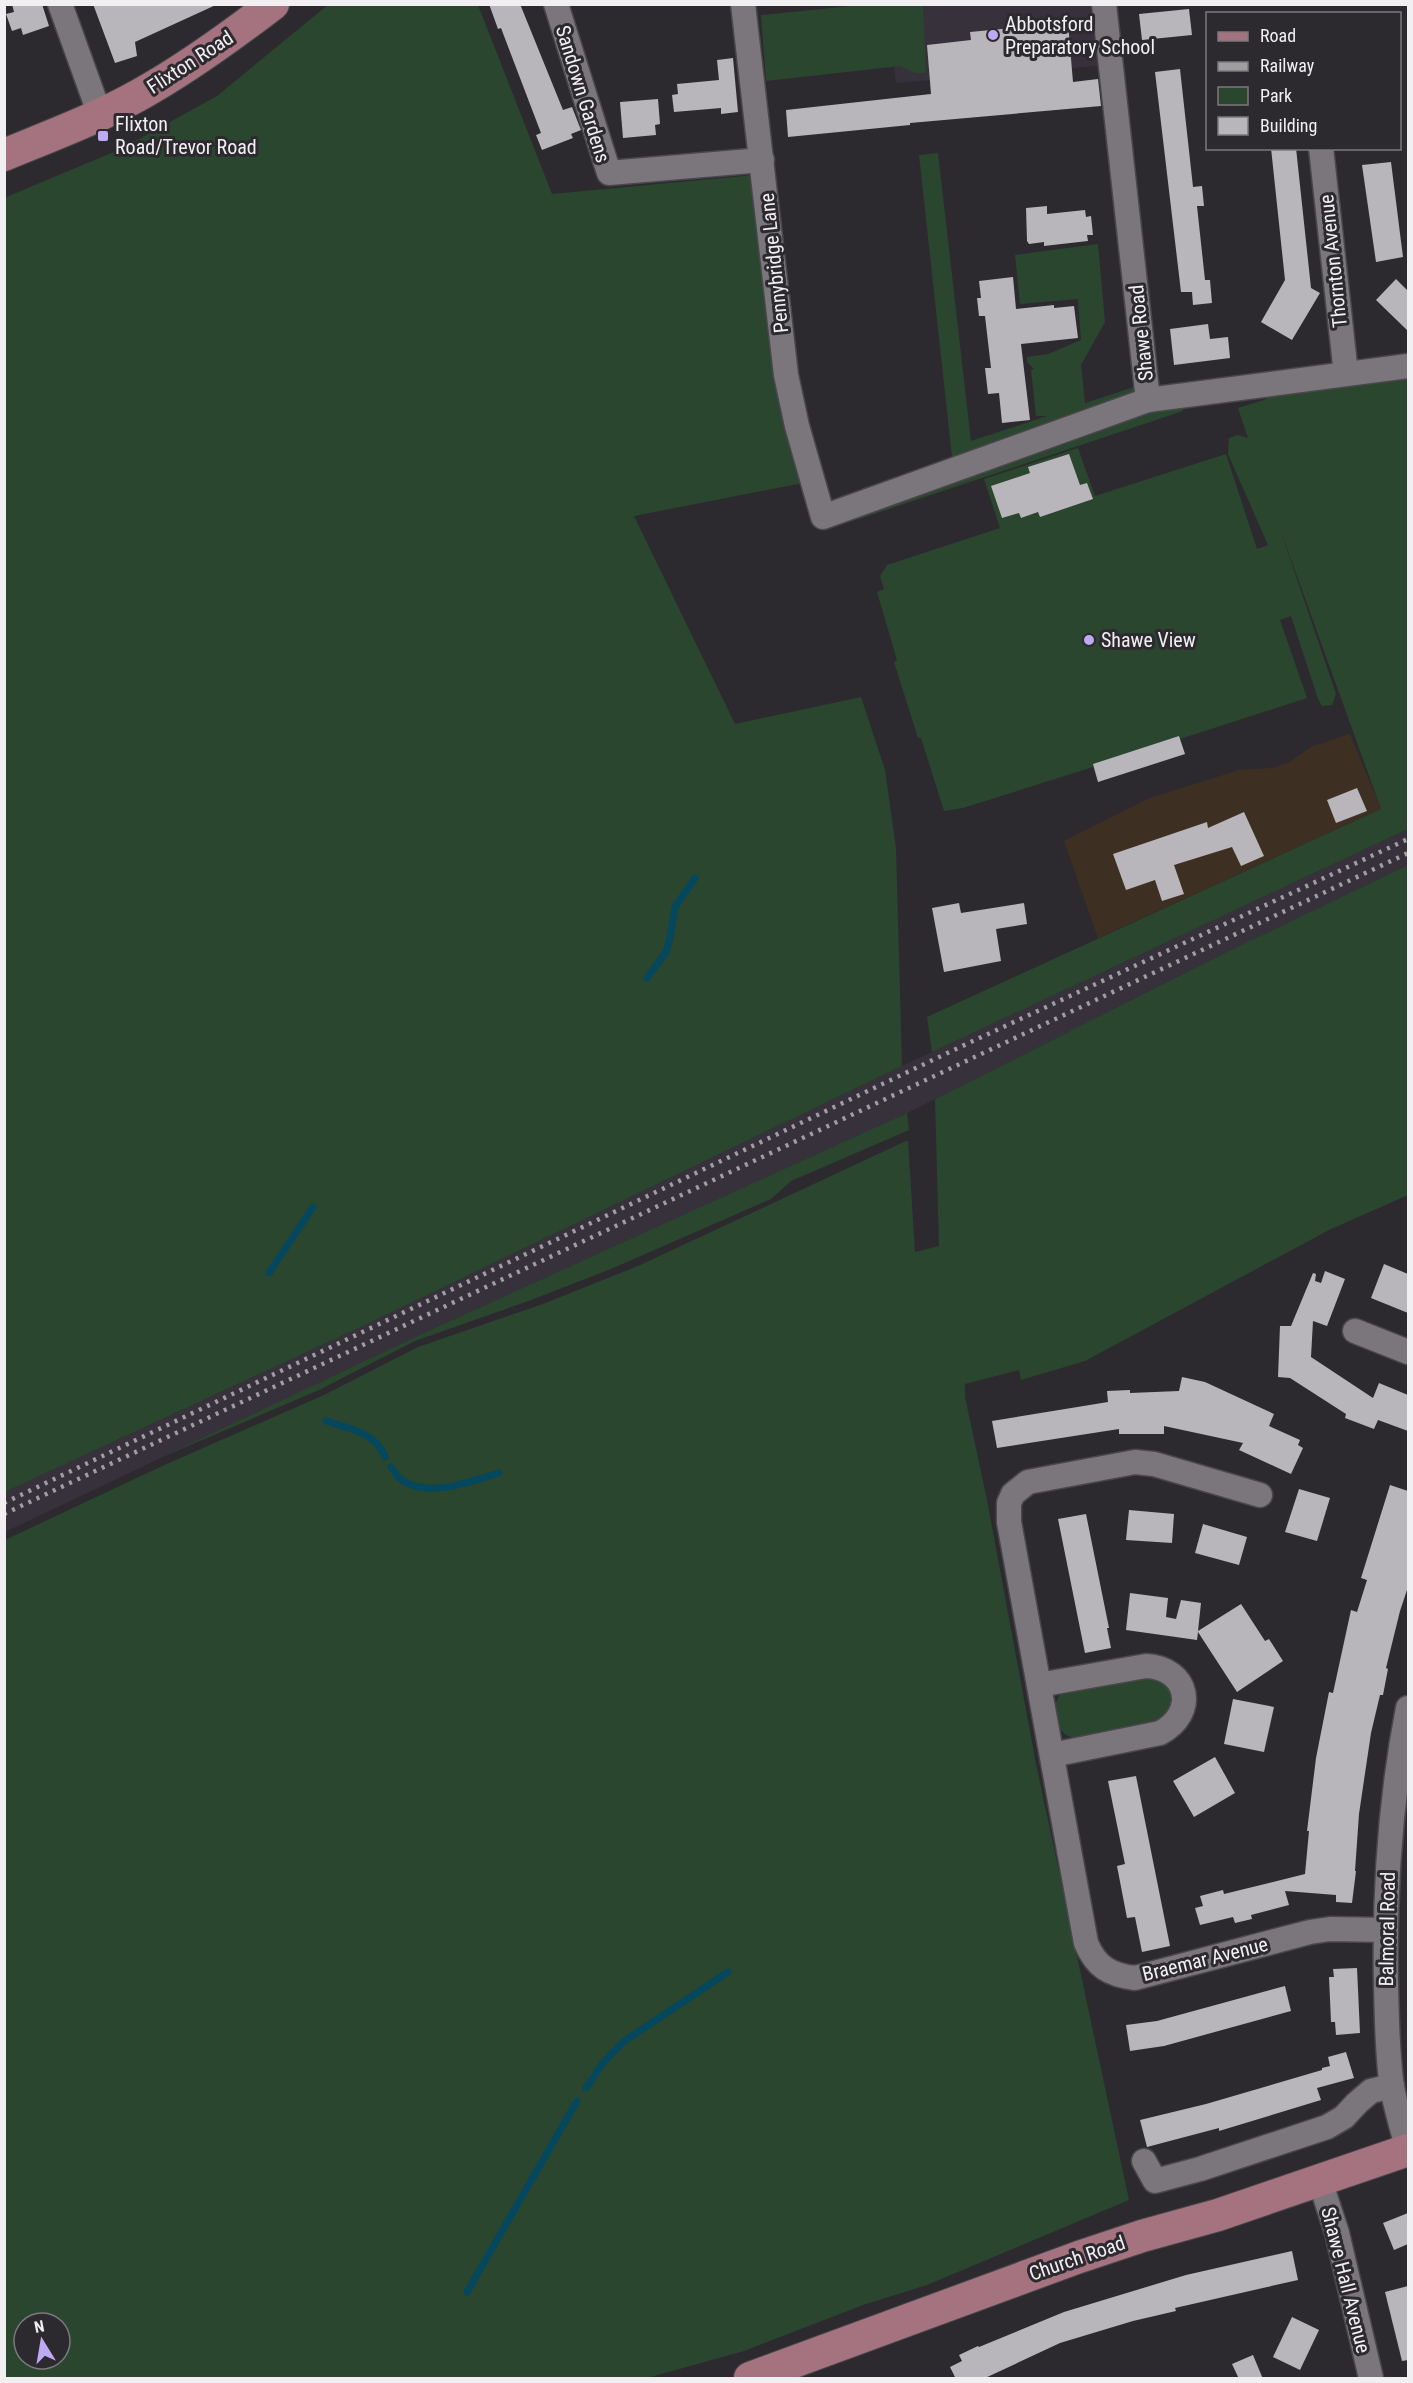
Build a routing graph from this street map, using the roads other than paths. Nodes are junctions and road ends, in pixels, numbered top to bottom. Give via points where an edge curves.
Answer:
1 (60, 4) edge
2 (273, 4) edge
3 (556, 4) edge
4 (743, 4) edge
5 (1104, 4) edge
6 (100, 115) junction
7 (1321, 150) edge
8 (4, 155) edge
9 (762, 160) junction
10 (1408, 366) edge
11 (1346, 374) junction
12 (1148, 400) junction
13 (1355, 1331) dead end
14 (1408, 1352) edge
15 (1260, 1495) dead end
16 (1039, 1685) junction
17 (1408, 1708) edge
18 (1053, 1755) junction
19 (1385, 1930) junction
20 (1392, 2086) junction
21 (1408, 2149) edge
22 (1143, 2161) dead end
23 (1320, 2181) junction
24 (1367, 2377) edge
25 (750, 2379) edge

1 - 6 street
2 - 6 main road, Flixton Road via 234,34
3 - 9 street, Sandown Gardens via 609,173
4 - 9 street, Pennybridge Lane
5 - 12 street, Shawe Road
6 - 8 main road, Flixton Road
7 - 11 street, Thornton Avenue
9 - 12 street, Pennybridge Lane via 790,401 823,518
10 - 11 street, Shawe Road
11 - 12 street, Shawe Road
13 - 14 street
15 - 16 street, Braemar Avenue via 1144,1462 1038,1479 1020,1487 1010,1503 1009,1522
16 - 18 street, Braemar Avenue
16 - 18 street via 1146,1666 1170,1672 1183,1691 1184,1706 1179,1718 1160,1733
17 - 19 street, Balmoral Road via 1389,1849
18 - 19 street, Braemar Avenue via 1086,1943 1099,1966 1110,1972 1135,1978 1310,1932
19 - 20 street, Balmoral Road
20 - 21 street, Balmoral Road
20 - 22 street via 1371,2091 1336,2123 1200,2169 1155,2181
21 - 23 main road, Church Road
23 - 24 street, Shawe Hall Avenue via 1337,2234
23 - 25 main road, Church Road via 1079,2257

